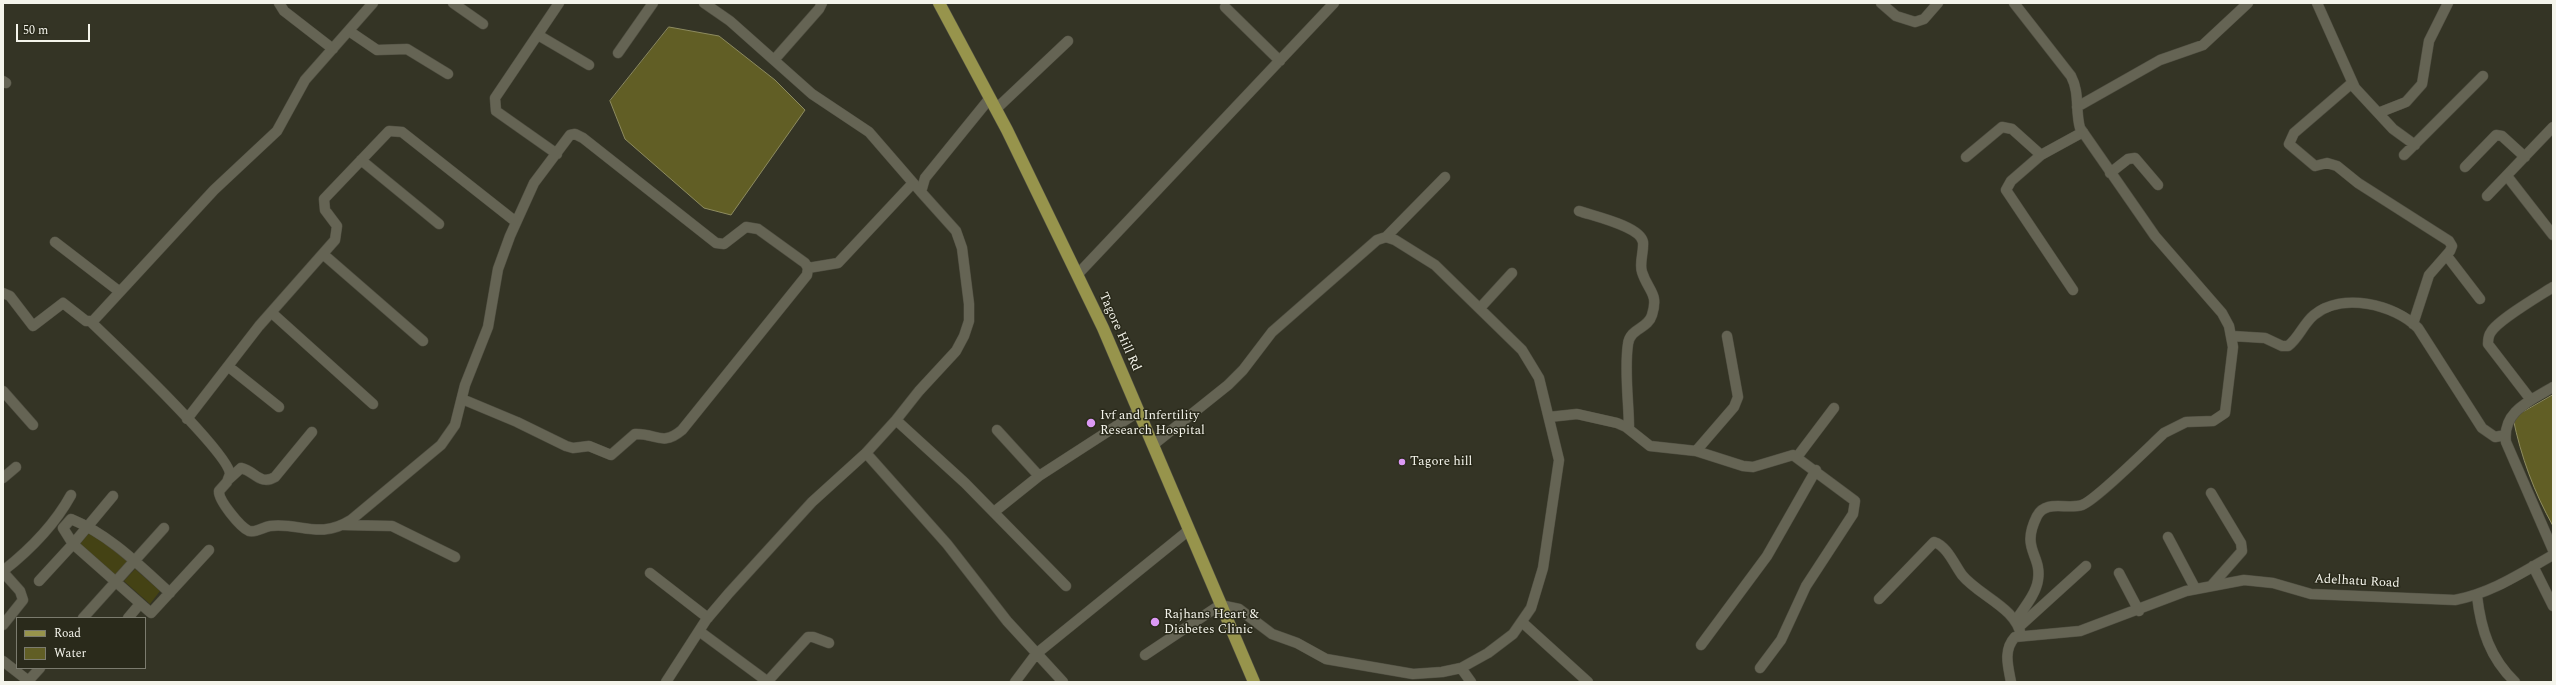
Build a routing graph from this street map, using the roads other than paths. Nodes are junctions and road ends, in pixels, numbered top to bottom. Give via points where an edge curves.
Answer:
1 (279, 3) edge
2 (453, 3) edge
3 (559, 3) edge
4 (653, 3) edge
5 (704, 3) edge
6 (822, 3) edge
7 (1334, 3) edge
8 (1881, 3) edge
9 (1938, 3) edge
10 (2014, 3) edge
11 (2248, 3) edge
12 (2317, 3) edge
13 (2448, 3) edge
14 (369, 4) edge
15 (944, 5) edge
16 (1225, 7) dead end
17 (483, 24) dead end
18 (349, 31) junction
19 (538, 35) junction
20 (1068, 41) dead end
21 (333, 49) junction
22 (618, 53) dead end
23 (774, 60) junction
24 (1280, 61) junction
25 (589, 65) dead end
26 (448, 74) dead end
27 (2483, 76) dead end
28 (2352, 83) junction
29 (990, 98) junction
30 (2077, 107) junction
31 (996, 109) junction
32 (2378, 112) junction
33 (2553, 127) edge
34 (2083, 132) junction
35 (2415, 145) junction
36 (557, 154) junction
37 (2041, 155) junction
38 (2404, 156) dead end
39 (1966, 157) dead end
40 (2525, 157) junction
41 (361, 160) junction
42 (2464, 167) dead end
43 (2110, 173) junction
44 (2507, 176) junction
45 (1445, 177) dead end
46 (913, 183) junction
47 (2158, 185) dead end
48 (921, 192) junction
49 (2487, 196) dead end
50 (1579, 211) dead end
51 (516, 222) junction
52 (439, 224) dead end
53 (2553, 235) edge
54 (1386, 237) junction
55 (55, 242) dead end
56 (323, 254) junction
57 (2447, 256) junction
58 (808, 268) junction
59 (1512, 274) dead end
60 (1077, 275) junction
61 (2553, 287) edge
62 (2074, 290) dead end
63 (120, 292) junction
64 (3, 293) edge
65 (2480, 299) dead end
66 (1480, 308) junction
67 (272, 313) junction
68 (91, 322) junction
69 (2413, 324) junction
70 (1727, 336) dead end
71 (2232, 336) junction
72 (423, 341) dead end
73 (229, 366) junction
74 (2553, 387) edge
75 (3, 391) edge
76 (462, 399) junction
77 (2531, 400) junction
78 (373, 404) dead end
79 (279, 407) dead end
80 (1834, 408) dead end
81 (1138, 412) junction
82 (1549, 416) junction
83 (187, 419) junction
84 (896, 420) junction
85 (33, 425) dead end
86 (1629, 429) junction
87 (997, 430) dead end
88 (312, 432) dead end
89 (2505, 434) junction
90 (1153, 445) junction
91 (1696, 451) junction
92 (866, 453) junction
93 (1798, 457) junction
94 (16, 467) dead end
95 (1816, 470) junction
96 (1039, 476) junction
97 (3, 478) edge
98 (229, 479) junction
99 (2211, 494) dead end
100 (71, 495) dead end
101 (113, 496) dead end
102 (994, 512) junction
103 (60, 514) junction
104 (68, 522) junction
105 (343, 525) junction
106 (88, 526) junction
107 (164, 528) dead end
108 (1189, 530) junction
109 (2168, 537) dead end
110 (73, 544) junction
111 (209, 550) dead end
112 (2553, 550) edge
113 (2553, 554) edge
114 (455, 557) dead end
115 (134, 562) junction
116 (2086, 566) dead end
117 (2533, 566) junction
118 (3, 572) edge
119 (650, 573) dead end
120 (2119, 573) dead end
121 (39, 581) dead end
122 (117, 582) junction
123 (2212, 585) junction
124 (1066, 586) dead end
125 (2195, 588) junction
126 (170, 593) junction
127 (2477, 596) junction
128 (1878, 599) dead end
129 (140, 605) junction
130 (1220, 605) junction
131 (2553, 606) edge
132 (2139, 611) junction
133 (84, 617) edge
134 (129, 617) edge
135 (708, 618) junction
136 (1523, 623) junction
137 (3, 625) edge
138 (2019, 627) junction
139 (699, 631) junction
140 (828, 643) dead end
141 (1701, 645) dead end
142 (1036, 654) junction
143 (1145, 655) dead end
144 (3, 661) edge
145 (1461, 668) junction
146 (1760, 668) dead end
147 (39, 669) edge
148 (666, 682) edge
149 (768, 682) edge
150 (1015, 682) edge
151 (1063, 682) edge
152 (1254, 682) edge
153 (1471, 682) edge
154 (1588, 682) edge
155 (2011, 682) edge
156 (2516, 682) edge

1 - 21 street via 284,11
2 - 17 street
3 - 19 street
4 - 22 street
5 - 23 street via 730,21
6 - 23 street
7 - 24 street
8 - 9 street via 1896,16 1915,22 1924,19
10 - 30 street via 2072,76 2076,86
11 - 30 street via 2203,45 2160,60
12 - 28 street
13 - 32 street via 2429,41 2422,84 2406,102
14 - 18 street
15 - 29 main road, Tagore Hill Rd
16 - 24 street
18 - 21 street
18 - 26 street via 377,50 407,49
19 - 25 street
19 - 36 street via 495,98 494,106 496,111
20 - 31 street
21 - 63 street via 300,87 277,131 214,190
23 - 46 street via 812,94 869,132
24 - 60 street
27 - 35 street
28 - 32 street
28 - 57 street via 2294,133 2290,138 2291,148 2315,166 2327,163 2337,166 2358,183 2449,242 2452,246
29 - 31 main road, Tagore Hill Rd
29 - 48 street via 925,178
30 - 34 street via 2077,118
31 - 60 main road, Tagore Hill Rd
32 - 35 street via 2398,134
33 - 40 street
34 - 37 street
34 - 43 street
35 - 38 street
36 - 51 street via 534,183
36 - 58 street via 566,139 575,134 712,241 724,244 746,226 751,226 805,263
37 - 39 street via 2007,127 2002,128
37 - 62 street via 2011,181 2006,190
40 - 42 street via 2502,136 2496,135
40 - 44 street
41 - 51 street via 388,131 402,132
41 - 52 street
41 - 56 street via 324,199 325,210 337,226 337,233 335,240
43 - 47 street via 2128,159 2135,158
43 - 71 street via 2155,236 2213,299
44 - 49 street
44 - 53 street
45 - 54 street
46 - 48 street
46 - 58 street via 838,263
48 - 84 street via 960,239 969,321 956,351
50 - 86 street via 1627,227 1637,233 1643,241 1641,270 1652,290 1654,304 1648,323 1634,332 1628,345
51 - 76 street via 498,269 488,328
54 - 66 street via 1406,245 1435,265
54 - 90 street via 1377,240 1272,332 1228,385
55 - 63 street
56 - 67 street
56 - 72 street
57 - 65 street
57 - 69 street via 2435,266 2430,276
58 - 76 street via 807,275 682,430 672,438 659,439 635,434 611,455 589,446 570,447
59 - 66 street
60 - 81 main road, Tagore Hill Rd
61 - 77 street via 2499,324 2488,338 2488,344
63 - 68 street
64 - 68 street via 10,296 33,326 63,303
66 - 82 street via 1532,363 1539,378
67 - 73 street
67 - 78 street
68 - 83 street
69 - 71 street via 2398,313 2343,302 2326,306 2313,316 2288,346 2265,338
69 - 89 street via 2482,428 2495,437
70 - 91 street via 1738,397 1734,407
71 - 138 street via 2227,385 2228,405 2220,418 2213,421 2196,420 2175,427 2082,505 2052,506 2044,508 2038,514 2030,539 2039,571 2038,581
73 - 79 street
73 - 83 street
74 - 77 street
75 - 85 street
76 - 105 street via 455,425 448,438
77 - 89 street via 2512,414 2506,424
80 - 93 street
81 - 90 main road, Tagore Hill Rd
81 - 96 street
82 - 86 street via 1577,414 1617,423
82 - 136 street via 1559,460 1558,475 1540,584
83 - 98 street via 228,465
84 - 92 street
84 - 102 street via 948,466
86 - 91 street via 1650,446
87 - 96 street
88 - 98 street via 275,478 268,482 241,468
89 - 112 street via 2506,442
90 - 108 main road, Tagore Hill Rd
91 - 93 street via 1753,467 1787,455
92 - 135 street via 812,502
92 - 142 street via 947,544 983,592
93 - 95 street
94 - 97 street
95 - 141 street via 1767,556
95 - 146 street via 1850,496 1856,508 1806,586 1781,640
96 - 102 street
98 - 105 street via 219,491 220,501 250,531 269,526 312,530
99 - 123 street via 2241,543 2242,551
100 - 103 street
101 - 106 street
102 - 124 street
103 - 104 street
103 - 118 street via 30,550
104 - 106 street via 71,519
104 - 110 street via 63,528
105 - 114 street via 392,526
106 - 110 street
106 - 115 street via 115,544
107 - 115 street
108 - 130 main road, Tagore Hill Rd
108 - 142 street
109 - 125 street
110 - 121 street
110 - 122 street
111 - 126 street
113 - 117 street, Adelhatu Road
115 - 122 street
115 - 126 street
116 - 138 street
117 - 127 street, Adelhatu Road
117 - 131 street
118 - 137 street via 20,592 23,600
119 - 135 street
120 - 132 street
122 - 129 street
122 - 133 street
123 - 125 street, Adelhatu Road
123 - 127 street, Adelhatu Road via 2257,580 2311,594 2344,597 2385,596 2436,601
125 - 132 street, Adelhatu Road
126 - 129 street via 151,613
127 - 156 street via 2480,623 2488,645 2498,663
128 - 138 street via 1934,542 1942,547 1970,583
129 - 134 street
130 - 143 street
130 - 145 street via 1239,609 1272,634 1332,661 1413,674
130 - 152 main road, Tagore Hill Rd
132 - 138 street, Adelhatu Road via 2080,631
135 - 139 street
136 - 145 street via 1488,653
136 - 154 street
138 - 155 street via 2006,655
139 - 148 street
139 - 149 street
140 - 149 street via 808,637
142 - 150 street
142 - 151 street
144 - 147 street via 26,679 30,679
145 - 153 street

